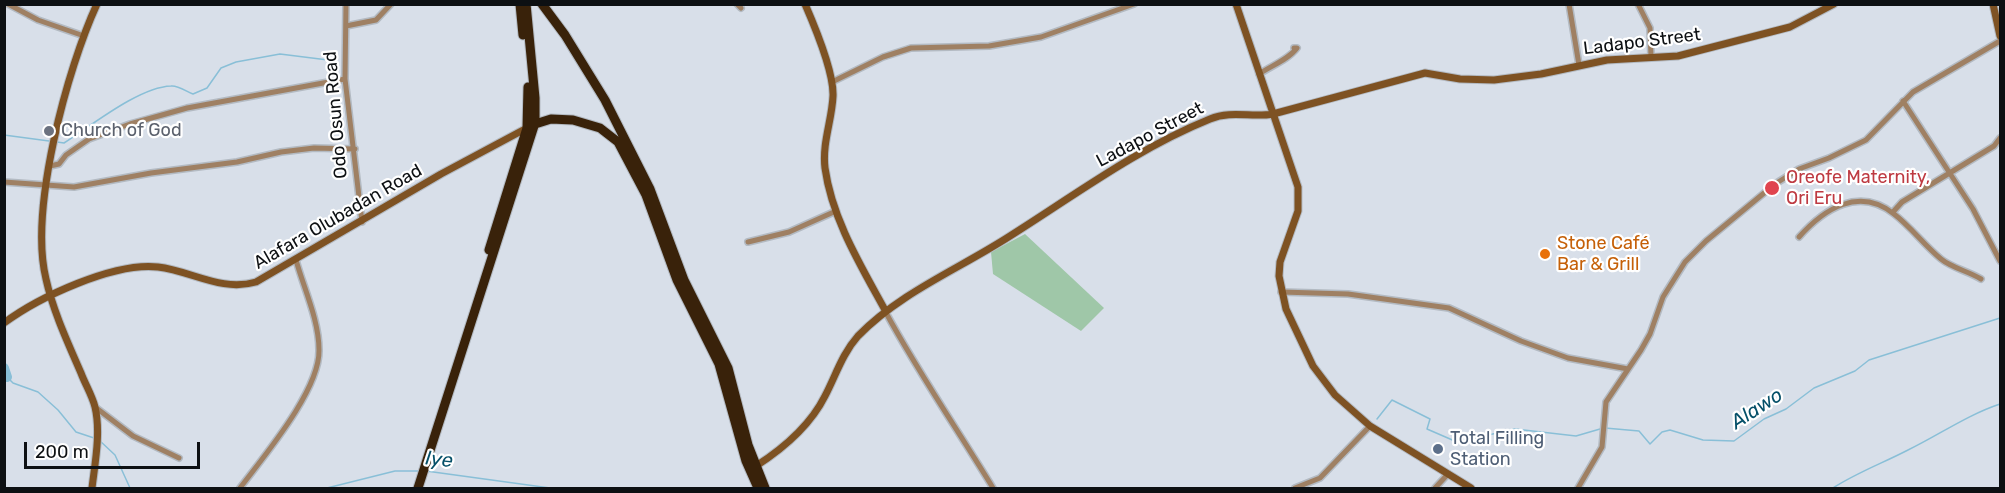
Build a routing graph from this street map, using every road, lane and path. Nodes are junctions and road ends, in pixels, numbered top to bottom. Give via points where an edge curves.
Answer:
1 (8, 4) edge
2 (97, 4) edge
3 (346, 4) edge
4 (391, 4) edge
5 (520, 4) edge
6 (526, 4) edge
7 (542, 4) edge
8 (805, 4) edge
9 (1134, 4) edge
10 (1236, 4) edge
11 (1569, 4) edge
12 (1638, 4) edge
13 (1834, 4) edge
14 (1993, 4) edge
15 (346, 26) junction
16 (84, 36) junction
17 (2001, 38) edge
18 (1294, 48) dead end
19 (1651, 57) junction
20 (1579, 65) junction
21 (1259, 74) junction
22 (345, 79) junction
23 (832, 82) junction
24 (1903, 101) junction
25 (1273, 114) junction
26 (531, 125) junction
27 (2001, 138) edge
28 (355, 149) junction
29 (50, 166) junction
30 (1950, 173) junction
31 (643, 181) junction
32 (4, 182) edge
33 (46, 186) junction
34 (836, 211) junction
35 (1893, 212) junction
36 (362, 222) junction
37 (1799, 237) dead end
38 (748, 242) dead end
39 (296, 260) junction
40 (2001, 261) edge
41 (1981, 279) dead end
42 (1281, 292) junction
43 (50, 294) junction
44 (885, 310) junction
45 (4, 323) edge
46 (718, 354) junction
47 (1628, 369) junction
48 (95, 407) junction
49 (1370, 426) junction
50 (179, 458) dead end
51 (423, 466) junction
52 (756, 466) junction
53 (1448, 474) junction
54 (92, 489) edge
55 (240, 489) edge
56 (413, 489) edge
57 (418, 489) edge
58 (758, 489) edge
59 (765, 489) edge
60 (993, 489) edge
61 (1295, 489) edge
62 (1435, 489) edge
63 (1471, 489) edge
64 (1578, 489) edge

1 - 16 street via 38,20
2 - 16 street
3 - 15 street, Odo Osun Road
4 - 15 street via 376,20
5 - 26 highway
6 - 26 highway via 536,98
7 - 31 highway via 605,100
8 - 23 street
9 - 23 street via 1041,37 989,46 911,48
10 - 21 street
11 - 20 street
12 - 19 street via 1650,28
13 - 19 street, Ladapo Street via 1812,18 1771,33 1678,56
14 - 17 street
15 - 22 street, Odo Osun Road
16 - 29 street via 66,90
17 - 24 street
18 - 21 street via 1291,56
19 - 20 street, Ladapo Street
20 - 25 street, Ladapo Street via 1494,80 1411,75
21 - 25 street
22 - 28 street, Odo Osun Road
22 - 29 street via 187,108 130,124 89,139 59,164
23 - 34 street via 825,164
24 - 30 street
24 - 47 street via 1866,140 1788,175 1706,241 1674,277 1650,334
25 - 42 street via 1300,199 1280,262
25 - 44 street, Ladapo Street via 1238,113 1211,118 1137,155 1010,237
26 - 31 highway via 562,119 600,128 618,142
26 - 36 street, Alafara Olubadan Road
26 - 51 highway
27 - 30 street
28 - 33 street via 292,151 106,183
28 - 36 street, Odo Osun Road
29 - 33 street
30 - 35 street via 1902,202
30 - 40 street
31 - 46 highway via 677,280
32 - 33 street
33 - 43 street via 42,255
34 - 38 street via 789,232
34 - 44 street
35 - 37 street via 1854,199 1813,222
35 - 41 street via 1942,260
36 - 39 street, Alafara Olubadan Road
39 - 43 street, Alafara Olubadan Road via 246,285 221,284 146,266 111,273
39 - 55 street via 317,329 319,364 308,392
42 - 47 street via 1348,294 1449,308 1568,358
42 - 49 street via 1313,366 1335,395
43 - 45 street, Alafara Olubadan Road
43 - 48 street
44 - 52 street, Ladapo Street via 846,350 827,393 806,425
44 - 60 street via 917,369
46 - 52 highway via 734,385
46 - 58 highway via 746,461
47 - 64 street via 1606,402 1599,457
48 - 50 street via 133,436
48 - 54 street
49 - 53 street
49 - 61 street via 1320,478
51 - 56 highway
51 - 57 highway
52 - 59 highway
53 - 62 street
53 - 63 street

